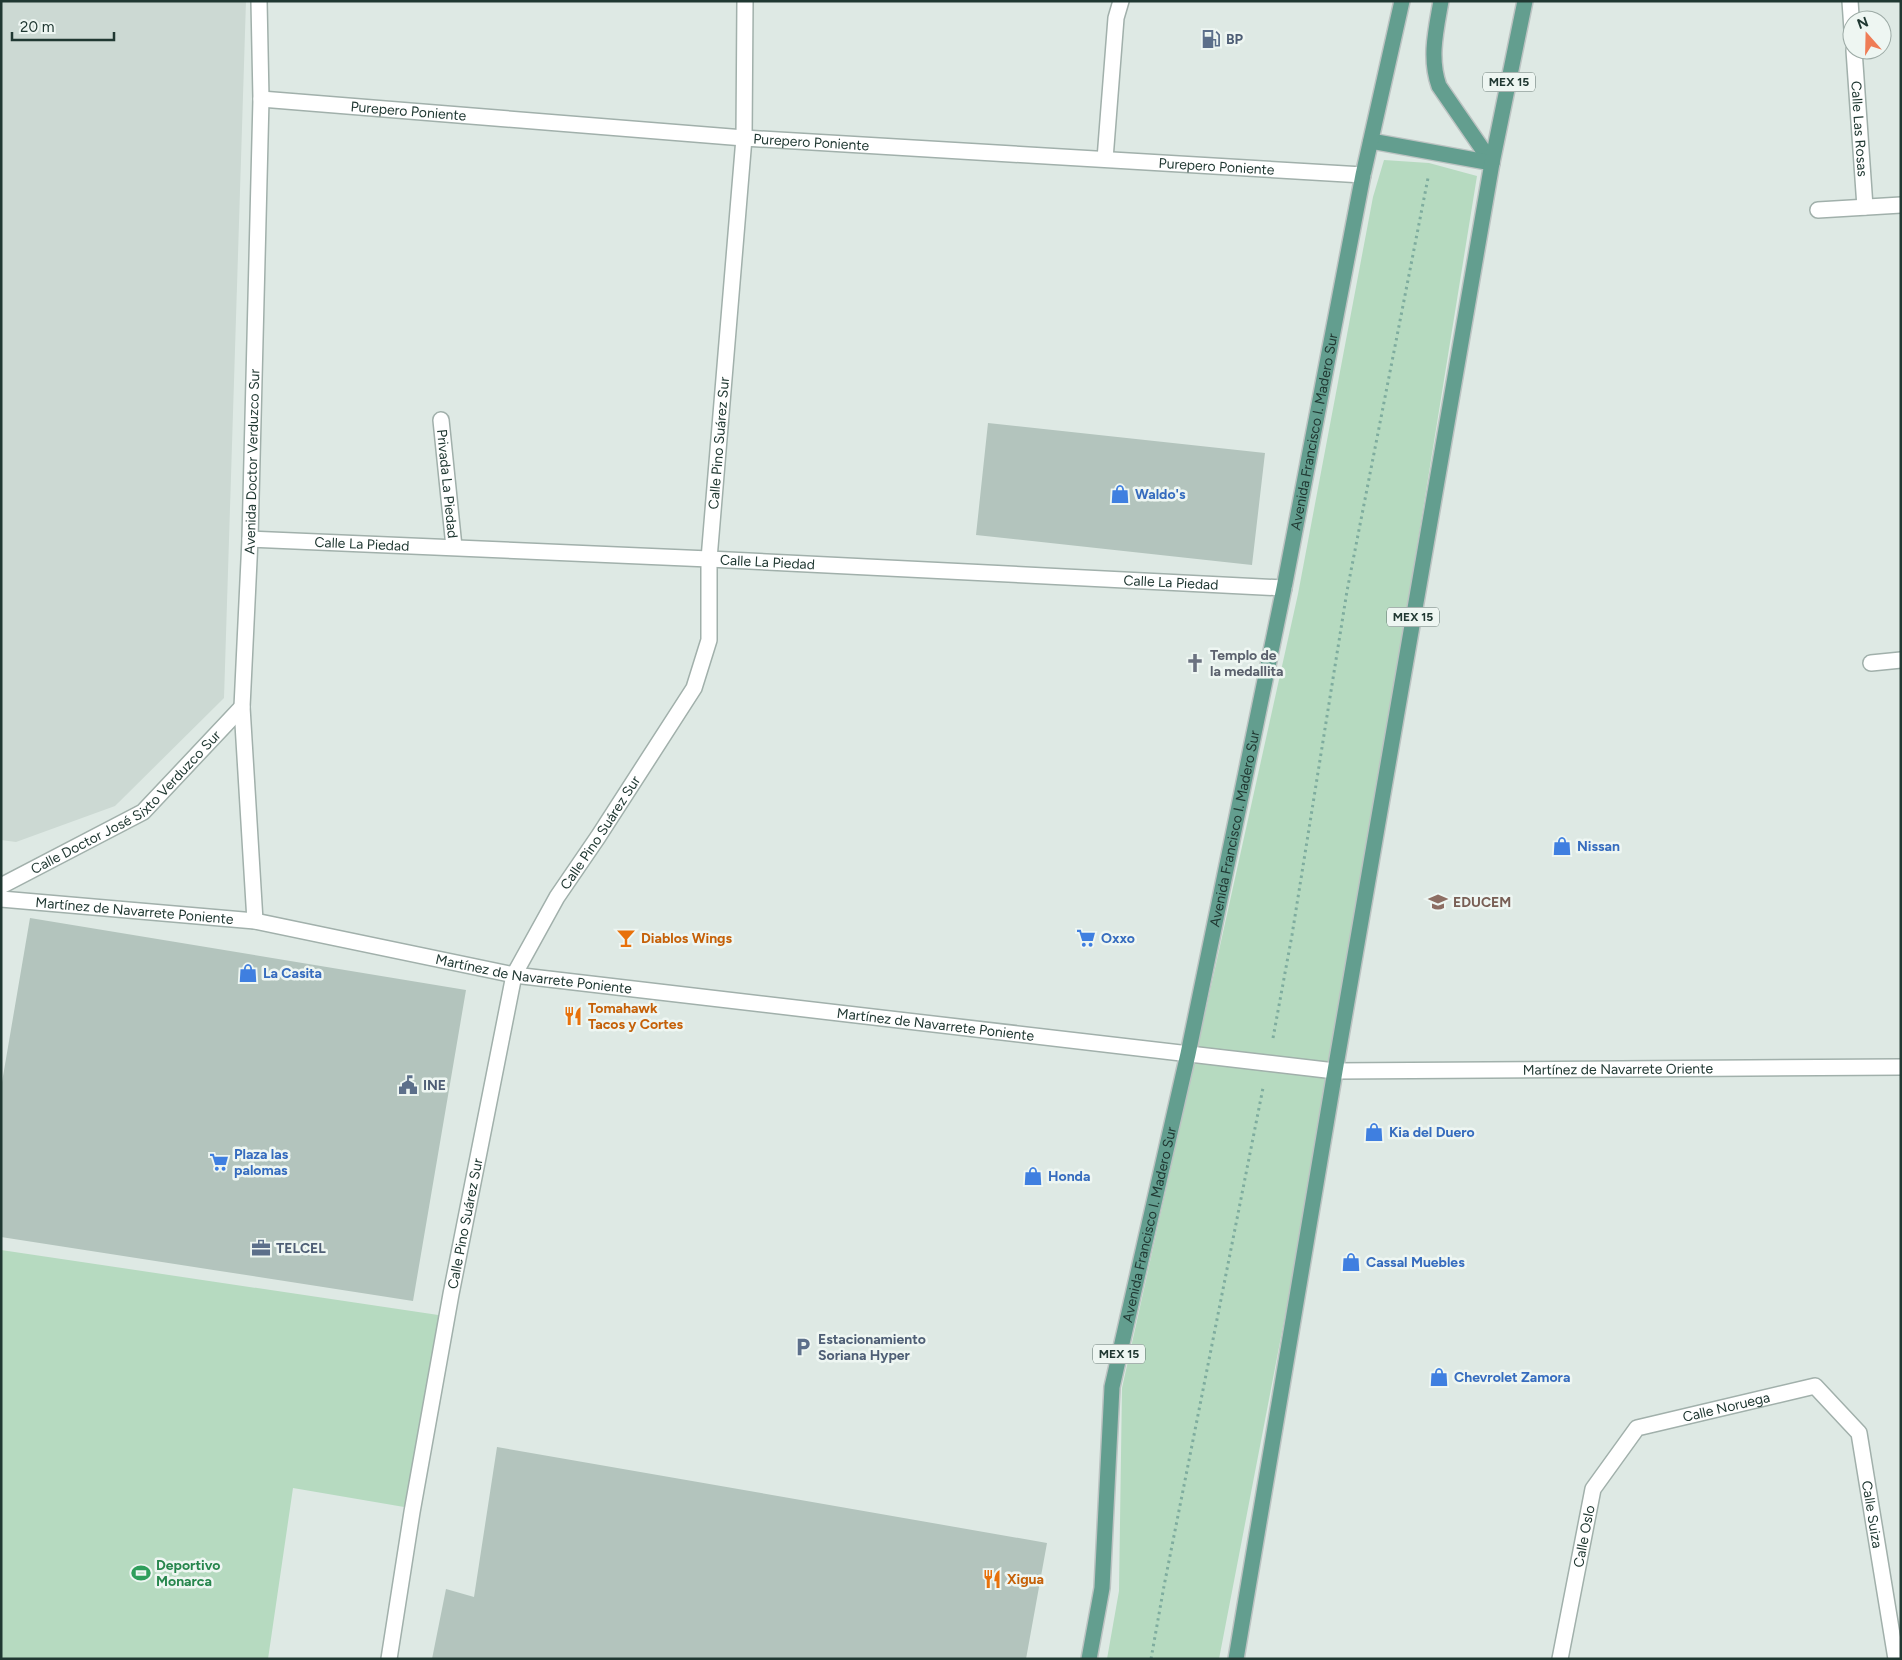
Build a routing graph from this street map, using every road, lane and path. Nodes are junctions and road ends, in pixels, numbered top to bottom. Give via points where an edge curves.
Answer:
1 (259, 1) edge
2 (745, 1) edge
3 (1121, 1) edge
4 (1402, 1) edge
5 (1441, 1) edge
6 (1525, 1) edge
7 (1855, 60) edge
8 (262, 99) junction
9 (744, 138) junction
10 (1371, 141) junction
11 (1434, 152) junction
12 (1105, 159) junction
13 (1492, 163) junction
14 (1363, 175) junction
15 (1901, 205) edge
16 (1866, 207) junction
17 (1818, 210) dead end
18 (441, 420) dead end
19 (250, 538) junction
20 (454, 547) junction
21 (709, 559) junction
22 (1284, 588) junction
23 (1901, 660) edge
24 (1871, 664) dead end
25 (242, 707) junction
26 (1, 886) edge
27 (1, 899) edge
28 (255, 921) junction
29 (514, 975) junction
30 (1188, 1054) junction
31 (1268, 1063) junction
32 (1901, 1067) edge
33 (1335, 1070) junction
34 (1815, 1386) joint
35 (1637, 1428) joint
36 (389, 1659) edge
37 (1089, 1659) edge
38 (1151, 1659) edge
39 (1236, 1659) edge
40 (1560, 1659) edge
41 (1896, 1659) edge

1 - 8 street, Avenida Doctor Verduzco Sur
2 - 9 street, Calle Pino Suárez Sur
3 - 12 street via 1116,18
4 - 10 main road, Avenida Francisco I. Madero Sur / MEX 15
5 - 13 main road via 1433,51 1435,75 1439,86
6 - 13 main road, MEX 15
7 - 16 street, Calle Las Rosas
8 - 9 street, Purepero Poniente
8 - 19 street, Avenida Doctor Verduzco Sur
9 - 12 street, Purepero Poniente
9 - 21 street, Calle Pino Suárez Sur
10 - 11 main road
10 - 14 main road, Avenida Francisco I. Madero Sur / MEX 15
11 - 13 main road
11 - 31 path via 1347,591 1292,935
12 - 14 street, Purepero Poniente
13 - 33 main road, MEX 15
14 - 22 main road, Avenida Francisco I. Madero Sur / MEX 15
15 - 16 street
16 - 17 street
18 - 20 street, Privada La Piedad
19 - 20 street, Calle La Piedad
19 - 25 street, Avenida Doctor Verduzco Sur
20 - 21 street, Calle La Piedad
21 - 22 street, Calle La Piedad
21 - 29 street, Calle Pino Suárez Sur via 709,640 694,688 557,896
22 - 30 main road, Avenida Francisco I. Madero Sur / MEX 15
23 - 24 street
25 - 26 street, Calle Doctor José Sixto Verduzco Sur via 143,812
25 - 28 street, Avenida Doctor Verduzco Sur
27 - 28 street, Martínez de Navarrete Poniente
28 - 29 street, Martínez de Navarrete Poniente
29 - 30 street, Martínez de Navarrete Poniente
29 - 36 street, Calle Pino Suárez Sur via 451,1294
30 - 31 street, Martínez de Navarrete Poniente
30 - 37 main road, Avenida Francisco I. Madero Sur / MEX 15 via 1112,1387 1102,1588
31 - 33 street, Martínez de Navarrete Oriente
31 - 38 path
32 - 33 street, Martínez de Navarrete Oriente
33 - 39 main road, MEX 15
34 - 35 street, Calle Noruega
34 - 41 street, Calle Suiza via 1859,1433
35 - 40 street, Calle Oslo via 1593,1489

